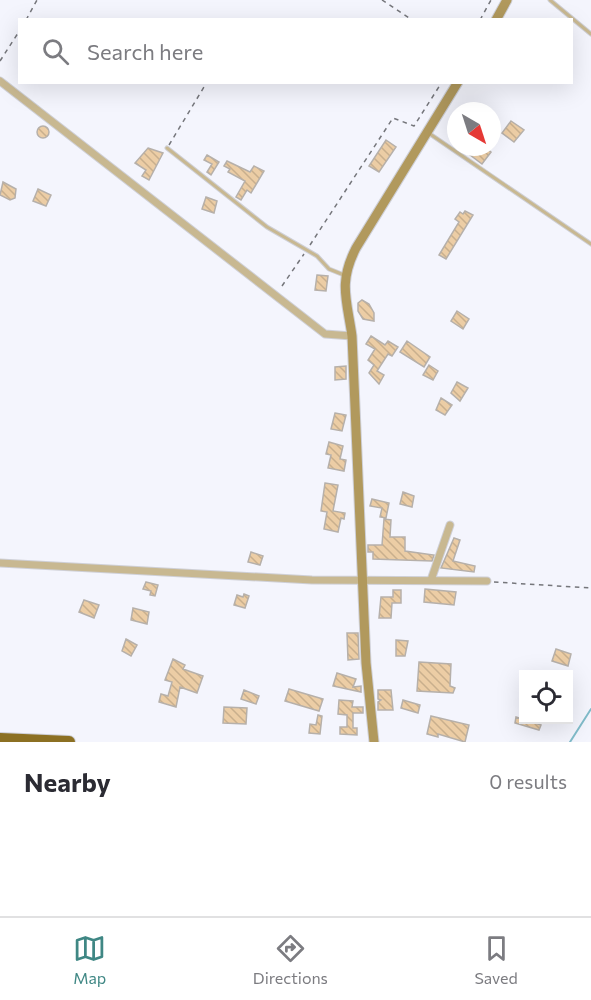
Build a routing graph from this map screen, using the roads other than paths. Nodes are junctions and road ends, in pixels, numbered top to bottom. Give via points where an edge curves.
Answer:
1 (507, 0) edge
2 (550, 0) edge
3 (497, 18) edge
4 (572, 18) edge
5 (573, 19) edge
6 (591, 34) edge
7 (0, 81) edge
8 (457, 84) edge
9 (428, 133) junction
10 (167, 148) road end
11 (591, 244) edge
12 (345, 274) junction
13 (352, 336) junction
14 (450, 525) dead end
15 (0, 563) edge
16 (362, 580) junction
17 (431, 580) junction
18 (487, 581) road end
19 (0, 739) edge
20 (69, 742) edge
21 (374, 742) edge

1 - 3 street
2 - 4 lane
5 - 6 lane
7 - 13 street via 325,334
8 - 9 street
9 - 11 lane
9 - 12 street via 356,248
10 - 12 lane via 267,227 307,250 329,269
12 - 13 street via 343,288
13 - 16 street
14 - 17 street
15 - 16 street
16 - 17 street
16 - 21 street
17 - 18 street
19 - 20 highway

